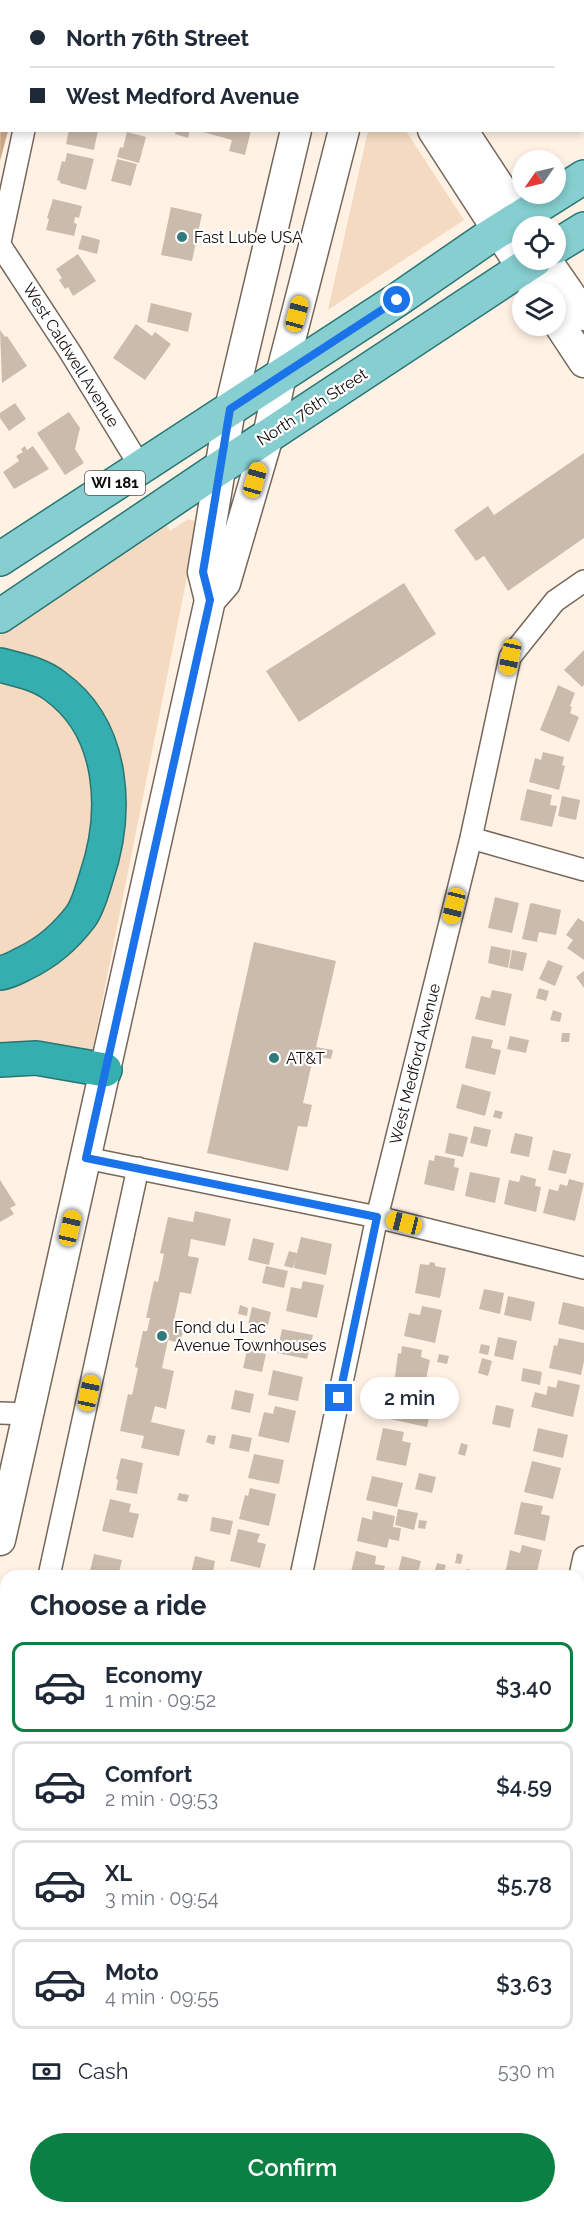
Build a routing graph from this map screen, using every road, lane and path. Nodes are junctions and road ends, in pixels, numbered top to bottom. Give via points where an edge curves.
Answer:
1 (24, 132) edge
2 (296, 132) edge
3 (343, 132) edge
4 (435, 132) edge
5 (463, 132) edge
6 (584, 177) edge
7 (527, 216) edge
8 (512, 221) edge
9 (512, 223) edge
10 (512, 226) edge
11 (584, 229) edge
12 (566, 240) edge
13 (0, 244) edge
14 (536, 270) edge
15 (584, 315) edge
16 (566, 335) edge
17 (584, 362) edge
18 (281, 375) junction
19 (230, 409) junction
20 (268, 436) junction
21 (140, 466) junction
22 (221, 467) junction
23 (0, 559) edge
24 (584, 581) edge
25 (210, 600) junction
26 (0, 616) edge
27 (0, 665) edge
28 (471, 838) junction
29 (584, 870) edge
30 (0, 974) edge
31 (0, 1060) edge
32 (105, 1070) junction
33 (86, 1158) junction
34 (138, 1168) junction
35 (377, 1217) junction
36 (584, 1268) edge
37 (14, 1414) edge
38 (0, 1540) edge
39 (50, 1570) edge
40 (302, 1570) edge

1 - 13 street, West Caldwell Avenue
2 - 19 street
3 - 18 street
4 - 9 street
5 - 8 street
6 - 7 main road, WI 181
10 - 18 main road, WI 181
11 - 12 main road
13 - 21 street, West Caldwell Avenue
14 - 15 street
14 - 20 main road, North 76th Street / WI 181
16 - 17 street
18 - 19 main road, WI 181
18 - 20 street
19 - 21 main road, WI 181
19 - 22 street
20 - 22 main road, North 76th Street / WI 181
20 - 25 street via 225,583
21 - 23 main road, WI 181
22 - 25 street via 203,572
22 - 26 main road, North 76th Street / WI 181
24 - 28 street, West Medford Avenue via 555,601 510,657
25 - 32 street
27 - 30 highway via 55,685 75,704 91,726 109,781 102,860 82,915 58,943
28 - 29 street
28 - 35 street, West Medford Avenue
31 - 32 highway via 36,1058
32 - 33 street
33 - 34 street
33 - 37 street
34 - 35 street
34 - 39 street
35 - 36 street
35 - 40 street, West Medford Avenue
37 - 38 street

